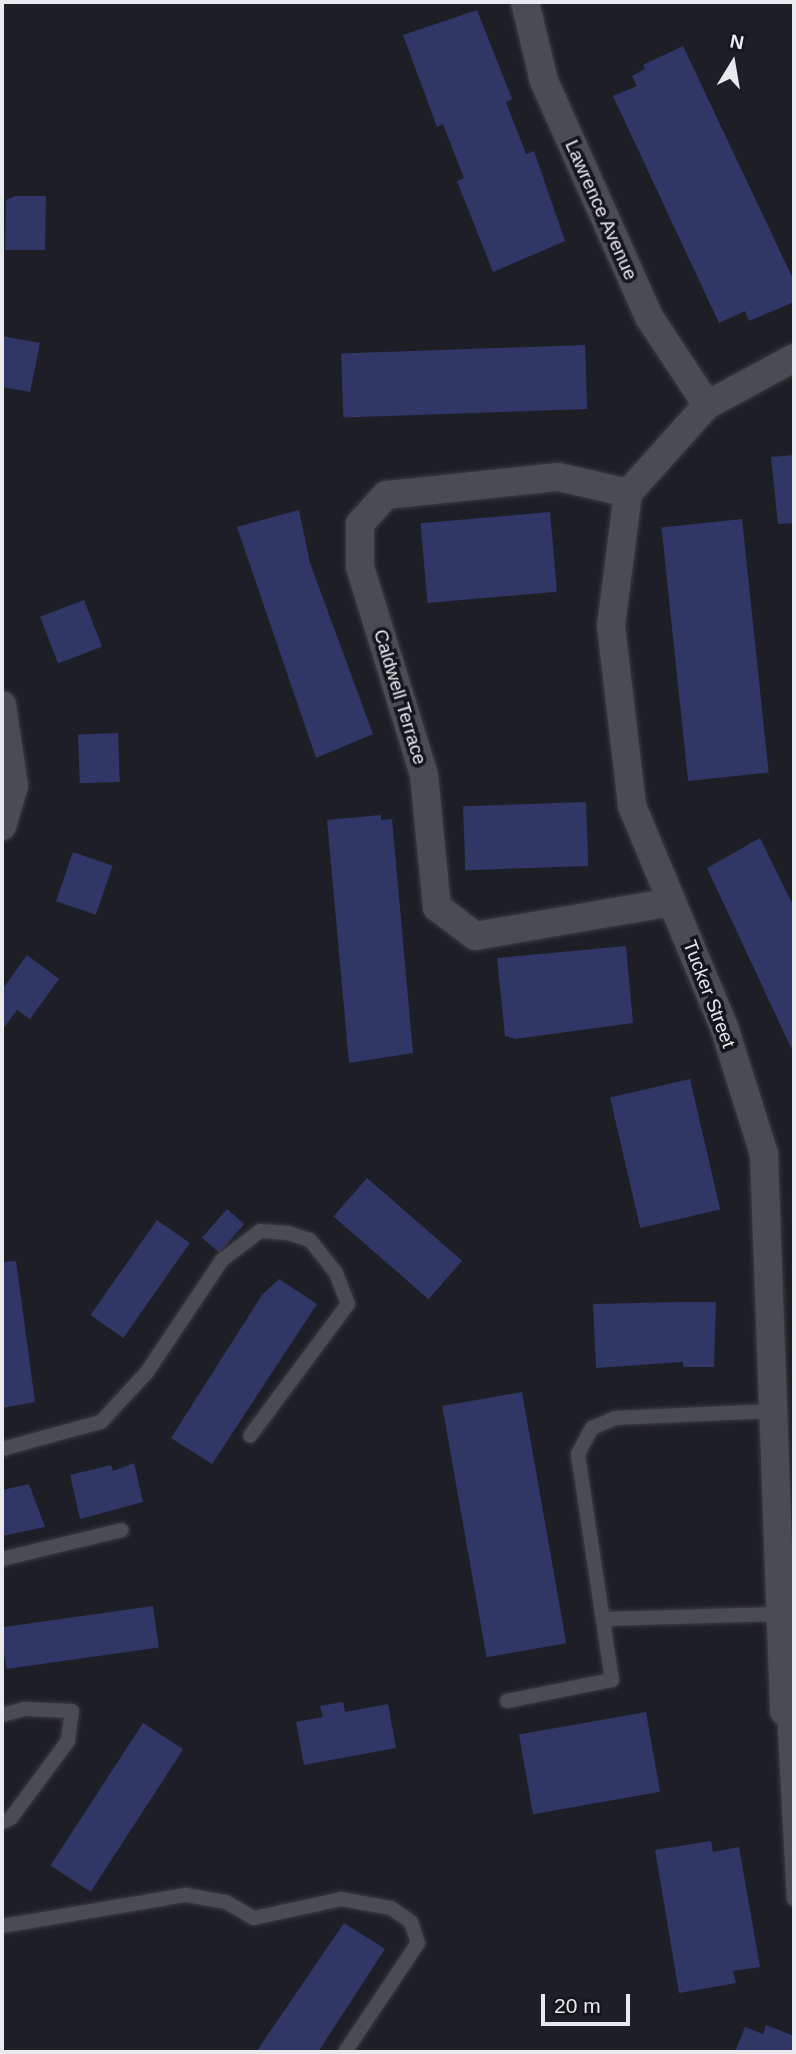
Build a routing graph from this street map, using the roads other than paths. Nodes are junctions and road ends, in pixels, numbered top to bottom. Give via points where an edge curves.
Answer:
1 (525, 2) edge
2 (794, 358) edge
3 (707, 405) junction
4 (628, 493) junction
5 (2, 705) edge
6 (2, 826) edge
7 (672, 902) junction
8 (773, 1411) junction
9 (250, 1436) dead end
10 (2, 1449) edge
11 (122, 1530) dead end
12 (2, 1559) edge
13 (780, 1614) junction
14 (603, 1619) junction
15 (507, 1701) dead end
16 (789, 1711) edge
17 (2, 1715) edge
18 (2, 1822) edge
19 (792, 1873) edge
20 (794, 1899) edge
21 (2, 1926) edge
22 (345, 2052) edge

1 - 3 street, Lawrence Avenue via 544,80 643,305
2 - 3 street
3 - 4 street
4 - 7 street, Tucker Street via 611,626 632,806
4 - 7 street, Caldwell Terrace via 558,477 386,495 360,524 360,567 424,775 438,907 475,936
5 - 6 street via 14,786
7 - 8 street, Tucker Street via 724,1027 764,1154
8 - 13 street, Tucker Street
8 - 14 lane via 615,1418 592,1428 578,1454
9 - 10 lane via 348,1304 335,1273 310,1240 288,1233 260,1231 222,1260 147,1372 101,1422
11 - 12 lane
13 - 14 lane
13 - 16 street, Tucker Street
14 - 15 lane via 612,1680
16 - 19 lane
17 - 18 lane via 25,1709 72,1711 68,1741 11,1818
19 - 20 lane
21 - 22 lane via 186,1895 226,1902 254,1917 341,1899 391,1908 411,1922 418,1943

